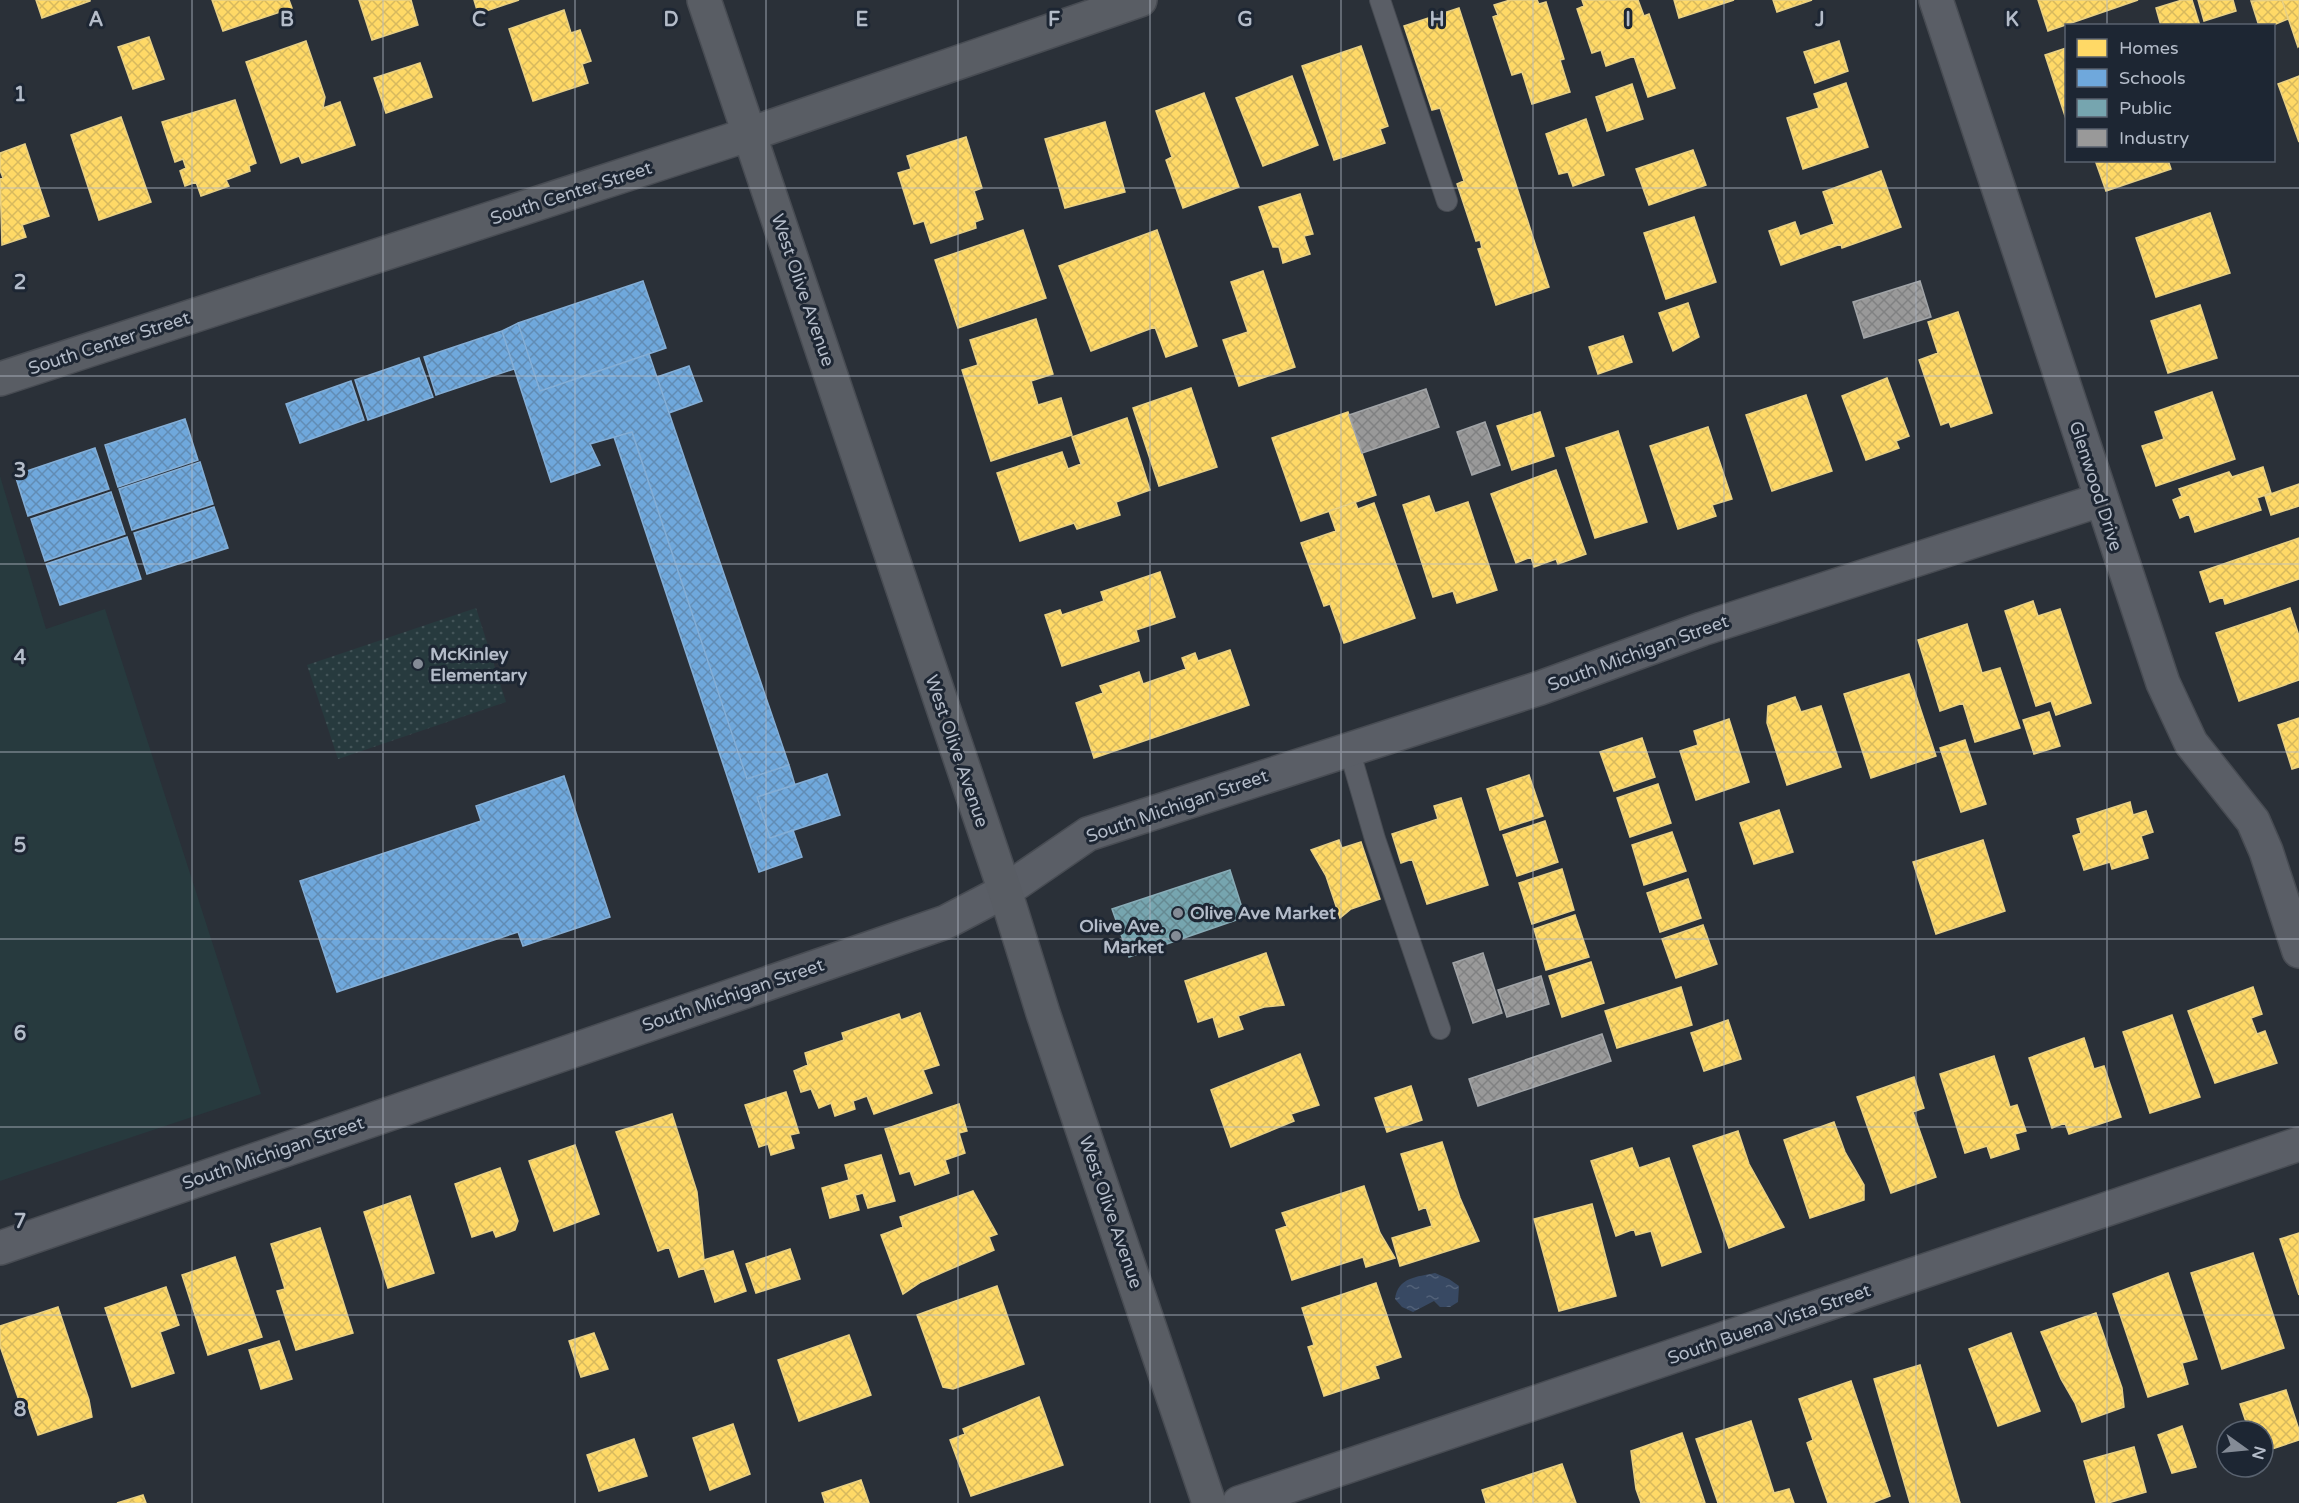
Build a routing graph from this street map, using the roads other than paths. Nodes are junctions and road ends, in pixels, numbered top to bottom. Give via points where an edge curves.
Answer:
1 (704, 0) edge
2 (1140, 0) edge
3 (1380, 0) edge
4 (1936, 0) edge
5 (750, 134) junction
6 (1447, 201) dead end
7 (0, 379) edge
8 (2100, 500) junction
9 (1349, 749) junction
10 (1005, 891) junction
11 (2299, 951) edge
12 (1440, 1029) dead end
13 (2299, 1144) edge
14 (0, 1248) edge
15 (1209, 1503) edge
16 (1239, 1503) edge

1 - 5 street, West Olive Avenue
2 - 5 street, South Center Street
3 - 6 lane
4 - 8 street, Glenwood Drive
5 - 7 street, South Center Street
5 - 10 street, West Olive Avenue
8 - 9 street, South Michigan Street
8 - 11 street, Glenwood Drive via 2163,683 2191,743 2253,821
9 - 10 street, South Michigan Street via 1088,834
9 - 12 lane
10 - 14 street, South Michigan Street via 946,922
10 - 15 street, West Olive Avenue
13 - 16 street, South Buena Vista Street

